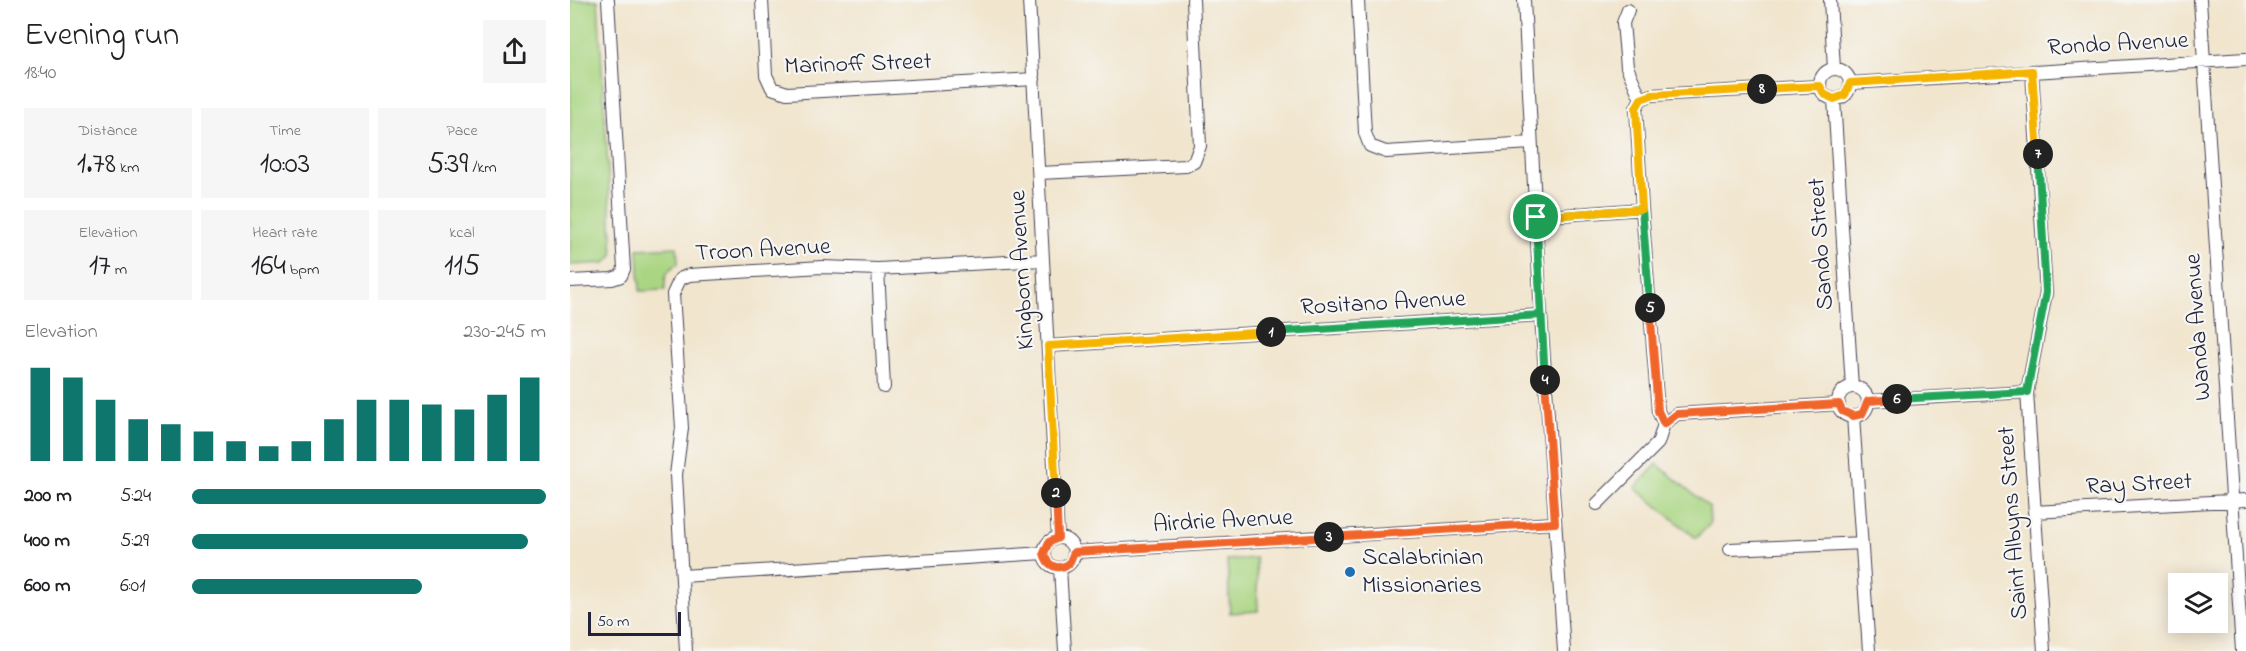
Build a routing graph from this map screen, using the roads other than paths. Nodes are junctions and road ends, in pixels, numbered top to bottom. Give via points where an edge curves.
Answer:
1 (608, 0) edge
2 (762, 0) edge
3 (1029, 0) edge
4 (1193, 0) edge
5 (1358, 0) edge
6 (1524, 0) edge
7 (1830, 0) edge
8 (2200, 0) edge
9 (1628, 10) dead end
10 (2246, 59) edge
11 (2204, 62) junction
12 (1834, 69) junction
13 (2032, 71) junction
14 (1034, 79) junction
15 (1850, 83) junction
16 (1820, 86) junction
17 (1641, 99) junction
18 (1834, 99) junction
19 (1531, 143) junction
20 (1039, 173) junction
21 (1642, 209) junction
22 (1536, 217) junction
23 (1043, 260) junction
24 (878, 269) junction
25 (570, 281) edge
26 (1541, 315) junction
27 (1048, 346) junction
28 (884, 387) dead end
29 (1852, 387) junction
30 (2027, 392) junction
31 (1868, 401) junction
32 (1839, 404) junction
33 (1853, 416) junction
34 (1664, 424) junction
35 (2246, 500) edge
36 (2231, 501) junction
37 (1597, 504) dead end
38 (2034, 512) junction
39 (1555, 523) junction
40 (1058, 538) junction
41 (1862, 543) junction
42 (1730, 549) dead end
43 (1074, 552) junction
44 (1044, 553) junction
45 (1060, 568) junction
46 (682, 576) junction
47 (686, 651) edge
48 (1065, 651) edge
49 (1564, 651) edge
50 (1869, 651) edge
51 (2044, 651) edge
52 (2242, 651) edge

1 - 25 street via 624,269 621,276 612,279
2 - 14 street, Marinoff Street via 766,75 772,88 787,93
3 - 14 street, Kingborn Avenue
4 - 20 street via 1200,146 1194,162 1186,166
5 - 19 street via 1365,133 1370,146 1386,152
6 - 19 street
7 - 12 street
8 - 11 street, Wanda Avenue
9 - 17 street via 1623,23 1627,67
10 - 11 street, Rondo Avenue
11 - 13 street, Rondo Avenue
11 - 36 street, Wanda Avenue
12 - 15 street via 1845,73
12 - 16 street via 1824,73
13 - 15 street, Rondo Avenue
13 - 30 street, Saint Albyns Street via 2046,292
14 - 20 street, Kingborn Avenue
15 - 18 street via 1845,95
16 - 17 street via 1652,95
16 - 18 street via 1824,94
17 - 21 street via 1636,108
18 - 29 street, Sando Street
19 - 22 street
20 - 23 street, Kingborn Avenue
21 - 22 street
21 - 34 street via 1658,411
22 - 26 street
23 - 24 street, Troon Avenue
23 - 27 street, Kingborn Avenue
24 - 28 street
24 - 46 street, Troon Avenue via 822,267 689,275 680,279 674,294 682,428 676,475
26 - 27 street, Rositano Avenue
26 - 39 street
27 - 40 street, Kingborn Avenue
29 - 31 street via 1861,389
29 - 32 street via 1840,394
30 - 31 street
30 - 38 street, Saint Albyns Street
31 - 33 street via 1862,414
32 - 33 street via 1842,411
32 - 34 street via 1677,414
33 - 41 street
34 - 37 street via 1658,443
35 - 36 street, Ray Street
36 - 38 street, Ray Street
36 - 52 street, Wanda Avenue
38 - 51 street, Saint Albyns Street
39 - 43 street, Airdrie Avenue
39 - 49 street
40 - 43 street via 1069,542
40 - 44 street via 1049,542
41 - 42 street
41 - 50 street
43 - 45 street via 1069,564
44 - 45 street via 1048,563
44 - 46 street
45 - 48 street
46 - 47 street, Troon Avenue

